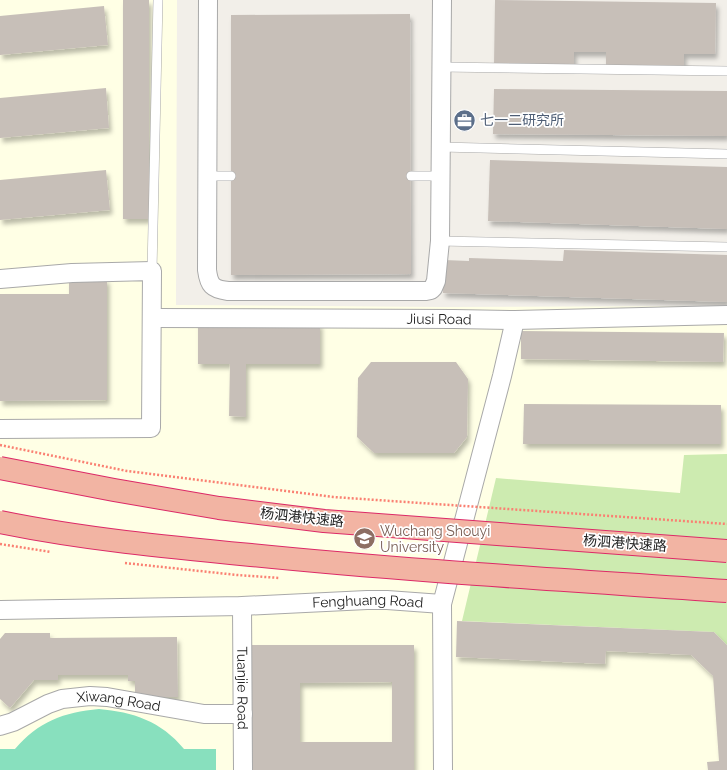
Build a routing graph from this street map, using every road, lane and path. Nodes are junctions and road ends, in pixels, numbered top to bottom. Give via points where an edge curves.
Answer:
1 (158, 0) edge
2 (208, 0) edge
3 (442, 0) edge
4 (442, 67) junction
5 (727, 72) edge
6 (441, 147) junction
7 (727, 154) edge
8 (208, 176) junction
9 (231, 176) dead end
10 (411, 176) dead end
11 (441, 176) junction
12 (440, 241) junction
13 (727, 247) edge
14 (152, 271) junction
15 (0, 279) edge
16 (727, 315) edge
17 (152, 318) junction
18 (515, 320) junction
19 (0, 429) edge
20 (0, 445) edge
21 (0, 468) edge
22 (0, 522) edge
23 (727, 524) edge
24 (727, 551) edge
25 (727, 591) edge
26 (442, 604) junction
27 (242, 606) junction
28 (0, 610) edge
29 (243, 714) junction
30 (0, 726) edge
31 (243, 770) edge
32 (442, 770) edge

1 - 14 lane
2 - 8 street
3 - 4 street
4 - 5 lane
4 - 6 street
6 - 7 lane
6 - 11 street
8 - 9 lane
8 - 12 street via 207,270 212,286 219,290 430,290 436,281
10 - 11 lane
11 - 12 street
12 - 13 lane
14 - 15 street via 72,273
14 - 17 street
16 - 18 street, Jiusi Road
17 - 18 street, Jiusi Road
17 - 19 street via 151,428
18 - 26 street, Fenghuang Road
20 - 23 path, bridge via 127,471 333,497
21 - 24 highway, 杨泗港快速路, bridge via 219,508 324,521
22 - 25 highway, bridge via 110,540 310,561
26 - 27 street, Fenghuang Road via 381,600
26 - 32 street
27 - 28 street, Fenghuang Road
27 - 29 street, Tuanjie Road
29 - 30 street, Xiwang Road via 193,713 90,696 62,699
29 - 31 street, Tuanjie Road

